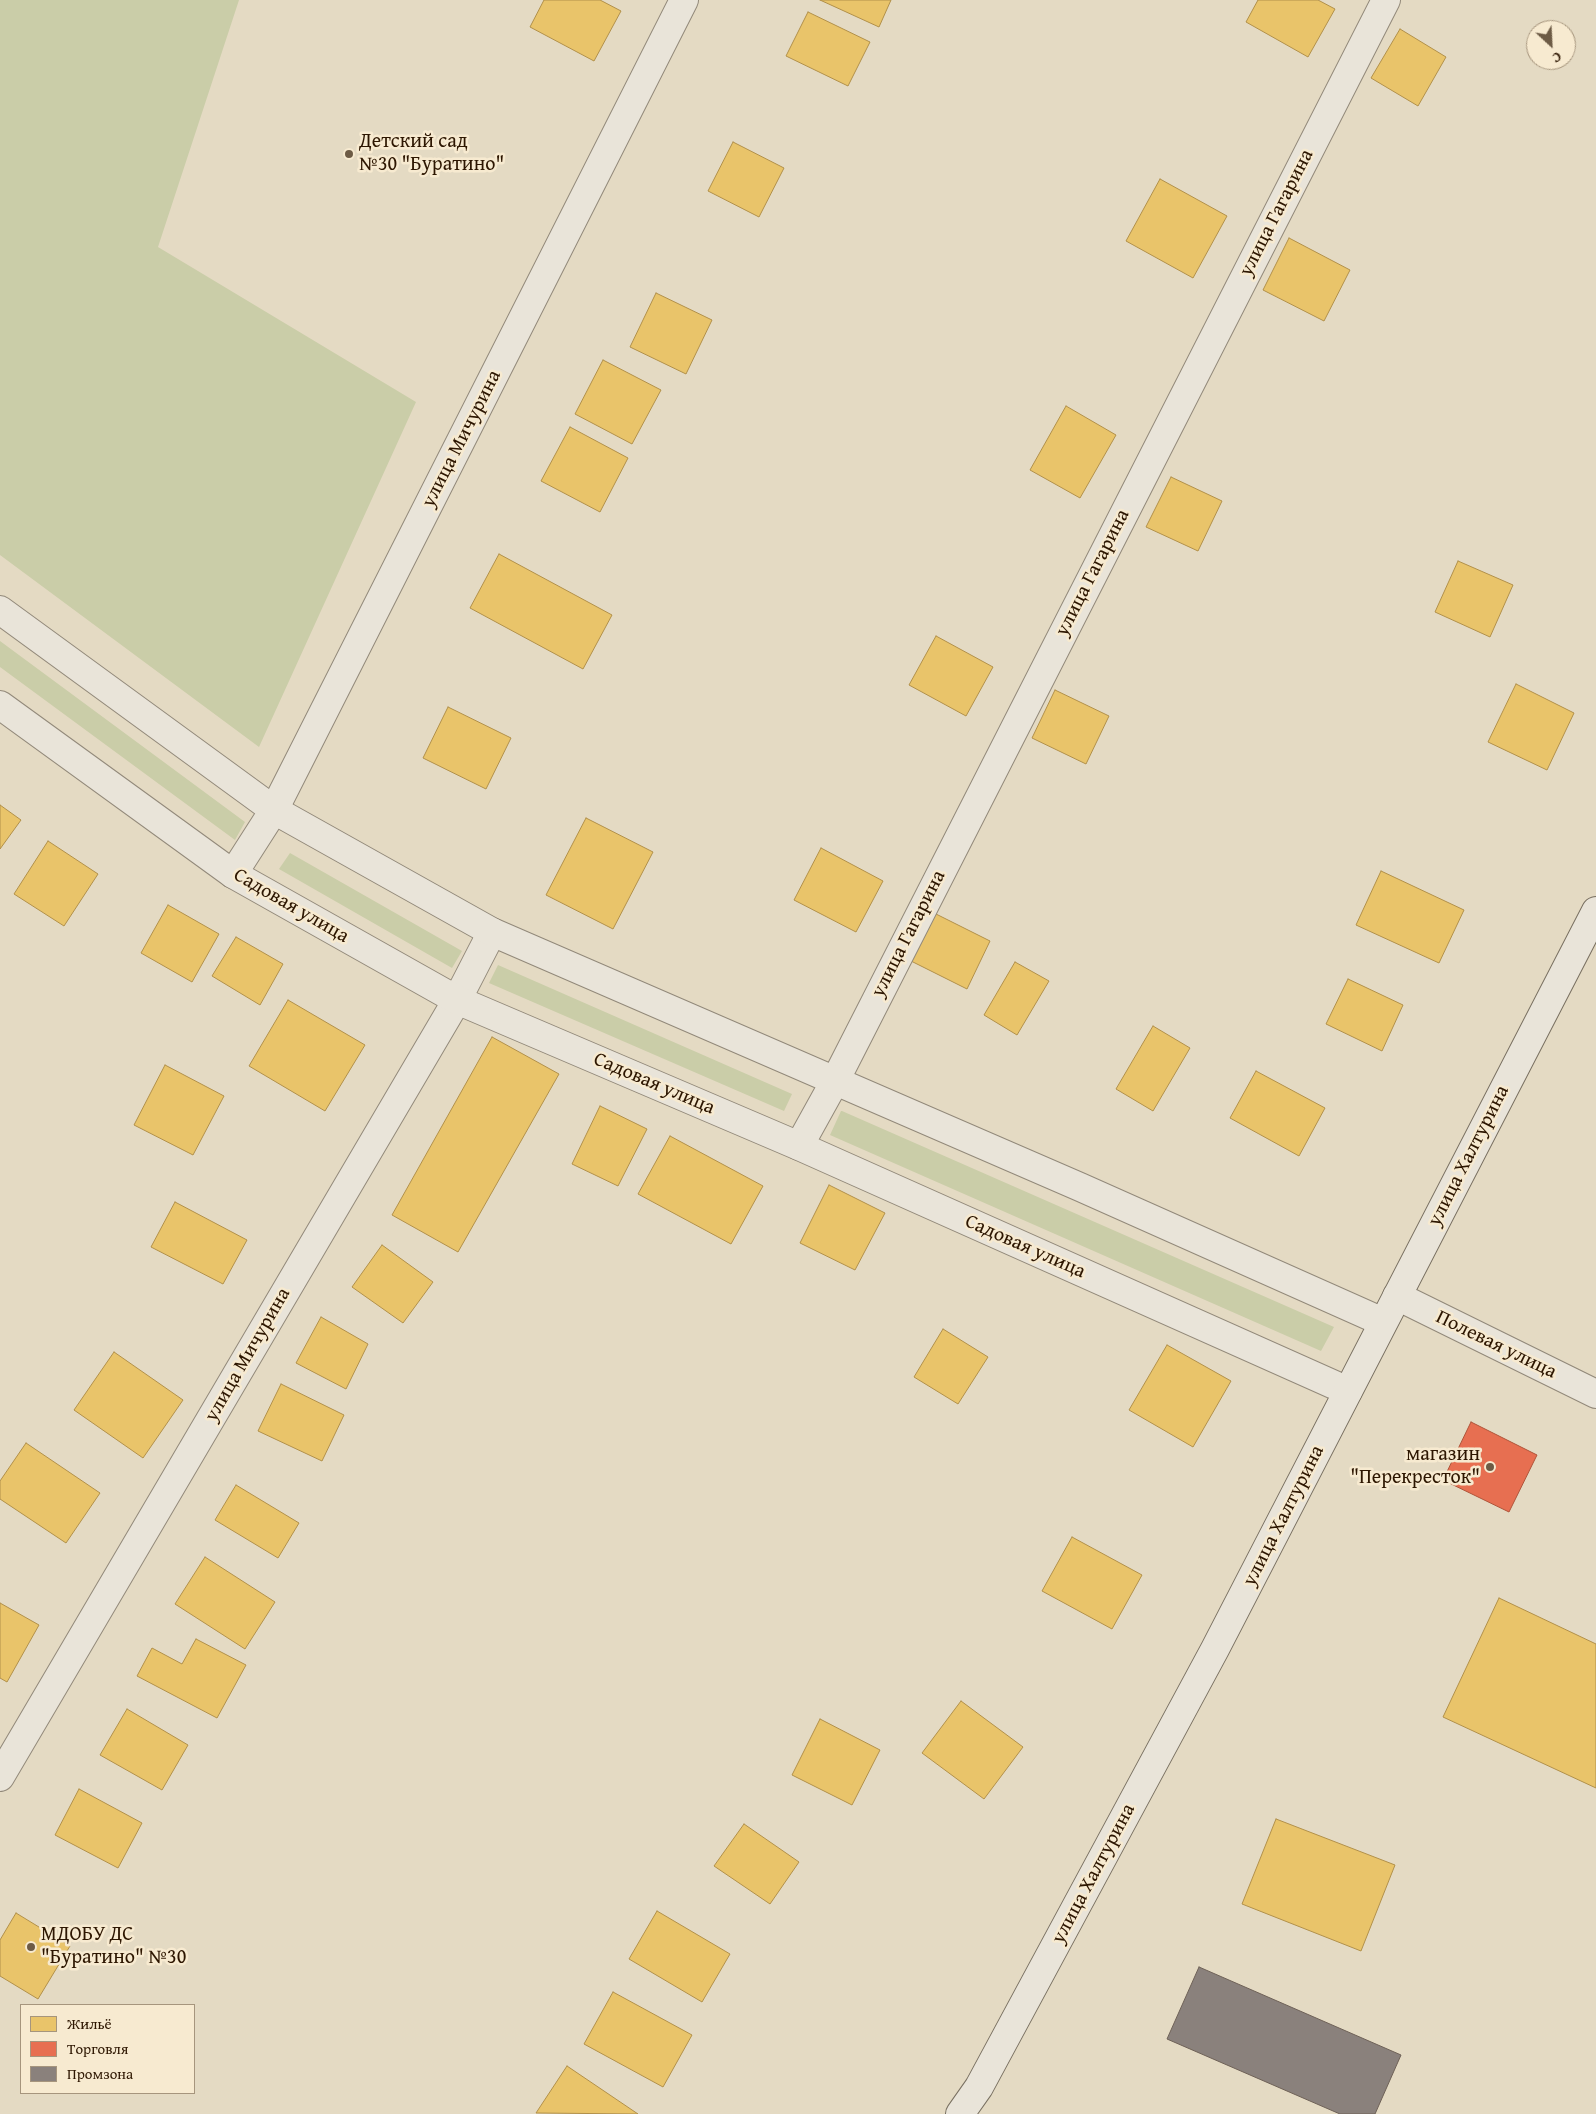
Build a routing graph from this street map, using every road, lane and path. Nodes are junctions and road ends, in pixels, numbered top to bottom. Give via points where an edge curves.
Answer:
1 (684, 0) edge
2 (1386, 0) edge
3 (0, 610) edge
4 (0, 705) edge
5 (274, 810) junction
6 (233, 874) junction
7 (1596, 911) edge
8 (492, 932) junction
9 (457, 1000) junction
10 (834, 1081) junction
11 (799, 1146) junction
12 (1397, 1296) junction
13 (1384, 1322) junction
14 (1348, 1391) junction
15 (1596, 1394) edge
16 (0, 1777) edge
17 (960, 2114) edge

1 - 5 street, улица Мичурина
2 - 10 street, улица Гагарина
3 - 5 street
4 - 6 street, Садовая улица
5 - 6 street, улица Мичурина
5 - 8 street
6 - 9 street, Садовая улица
7 - 12 street, улица Халтурина
8 - 9 street, улица Мичурина
8 - 10 street
9 - 11 street, Садовая улица
9 - 16 street, улица Мичурина
10 - 11 street, улица Гагарина
10 - 13 street
11 - 14 street, Садовая улица
12 - 13 street, улица Халтурина
12 - 15 street, Полевая улица
13 - 14 street, улица Халтурина
14 - 17 street, улица Халтурина via 1211,1658 979,2087

